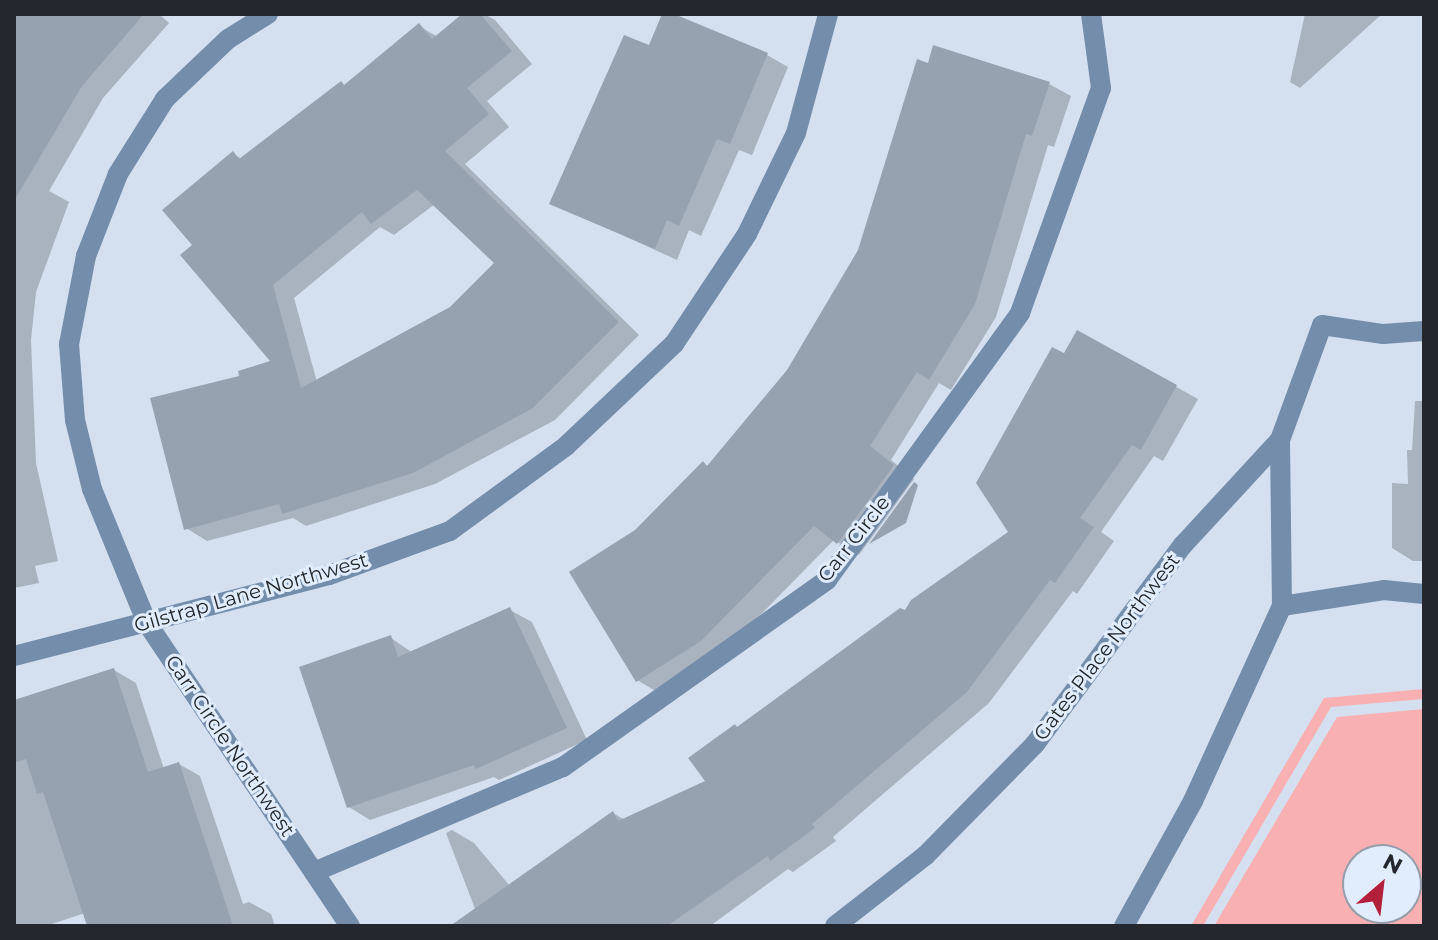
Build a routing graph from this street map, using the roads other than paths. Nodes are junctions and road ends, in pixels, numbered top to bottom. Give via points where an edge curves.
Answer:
1 (268, 14) edge
2 (828, 14) edge
3 (1091, 14) edge
4 (1424, 331) edge
5 (1280, 440) junction
6 (1424, 594) edge
7 (1282, 606) junction
8 (147, 623) junction
9 (14, 656) edge
10 (314, 872) junction
11 (350, 926) edge
12 (835, 926) edge
13 (1124, 926) edge

1 - 8 street, Carr Circle Northwest via 228,39 165,99 118,174 86,256 69,344 75,420 92,489
2 - 8 street, Gilstrap Lane Northwest via 796,133 747,234 674,344 566,446 450,531 329,575
3 - 10 street, Carr Circle via 1101,88 1020,313 827,580 563,767
4 - 5 street, Gates Place Northwest via 1383,334 1322,325
5 - 7 street
5 - 12 street, Gates Place Northwest via 1183,545 1035,744 925,856
6 - 7 street via 1384,590
7 - 13 street via 1193,801
8 - 9 street, Gilstrap Lane Northwest
8 - 10 street, Carr Circle Northwest
10 - 11 street, Carr Circle Northwest

